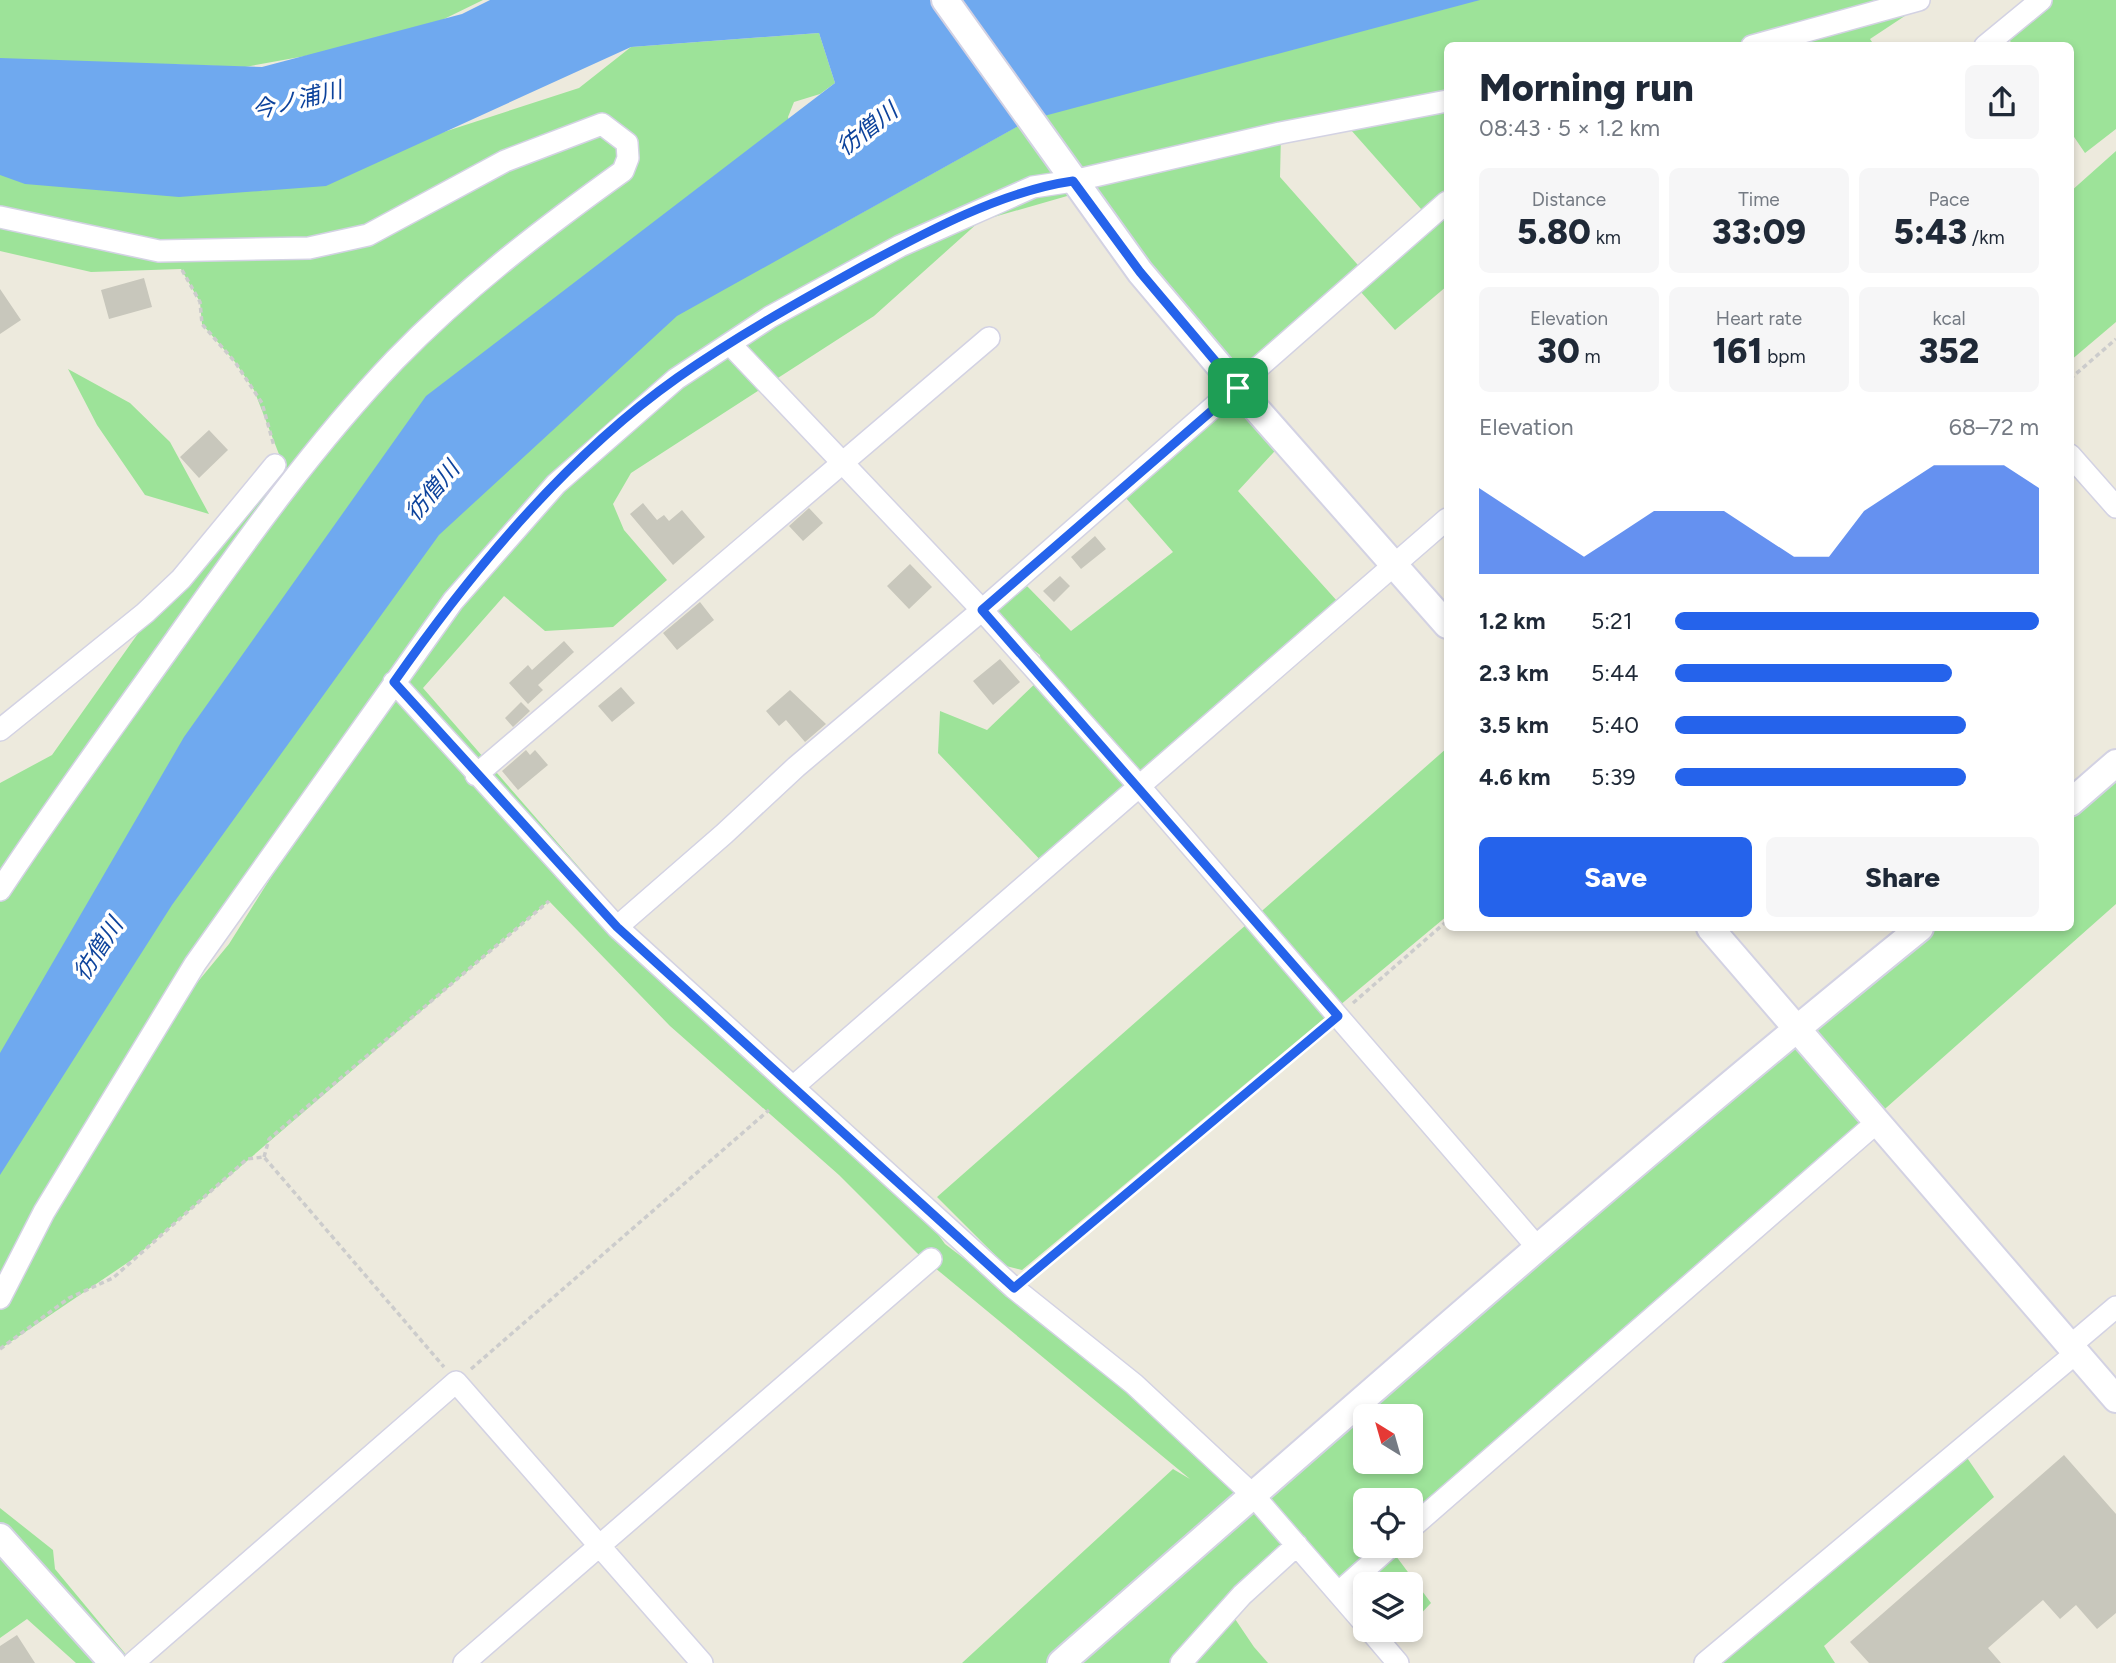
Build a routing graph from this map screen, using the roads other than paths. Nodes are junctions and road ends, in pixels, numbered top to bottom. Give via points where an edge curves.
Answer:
1 (945, 0) edge
2 (1919, 0) edge
3 (2041, 0) edge
4 (1767, 42) edge
5 (1990, 42) edge
6 (1444, 101) edge
7 (1069, 177) junction
8 (1444, 205) edge
9 (0, 217) edge
10 (989, 338) dead end
11 (730, 344) junction
12 (1238, 388) junction
13 (2074, 459) edge
14 (844, 464) junction
15 (275, 465) road end
16 (2116, 507) edge
17 (1444, 522) edge
18 (1394, 565) junction
19 (982, 610) junction
20 (1444, 622) edge
21 (394, 682) junction
22 (0, 730) edge
23 (2116, 763) edge
24 (475, 775) junction
25 (1140, 787) junction
26 (2074, 800) edge
27 (0, 890) edge
28 (617, 927) junction
29 (1713, 931) edge
30 (1916, 931) edge
31 (1797, 1027) junction
32 (793, 1087) junction
33 (1876, 1123) junction
34 (1538, 1248) junction
35 (931, 1259) dead end
36 (0, 1298) edge
37 (2116, 1307) edge
38 (2073, 1350) junction
39 (2116, 1399) edge
40 (1253, 1495) junction
41 (1423, 1518) edge
42 (0, 1536) edge
43 (1297, 1545) junction
44 (600, 1546) junction
45 (1377, 1558) edge
46 (1338, 1593) junction
47 (1353, 1611) edge
48 (1380, 1642) edge
49 (113, 1663) edge
50 (133, 1663) edge
51 (464, 1663) edge
52 (702, 1663) edge
53 (1061, 1663) edge
54 (1181, 1663) edge
55 (1398, 1663) edge
56 (1705, 1663) edge

1 - 7 street
2 - 4 street
3 - 5 street
6 - 7 street
7 - 11 street via 1033,187 900,246
7 - 12 street via 1140,272
8 - 12 street
9 - 27 street via 159,251 309,247 368,235 505,161 603,124 627,143 623,171 472,286 330,430
10 - 14 street
11 - 14 street
11 - 21 street via 676,379 556,484 453,601
12 - 18 street
12 - 19 street
13 - 16 street
14 - 19 street
14 - 24 street
15 - 22 street via 180,579 145,613
17 - 18 street
18 - 20 street
18 - 25 street
19 - 25 street
19 - 28 street via 796,766
21 - 24 street
21 - 36 street via 195,964 44,1212
23 - 26 street
24 - 28 street
25 - 32 street
25 - 34 street
28 - 32 street
29 - 31 street
30 - 31 street
31 - 33 street
31 - 34 street
32 - 40 street via 1014,1288 1134,1384
33 - 38 street
33 - 41 street
34 - 40 street
35 - 44 street
37 - 38 street
38 - 39 street
38 - 56 street
40 - 43 street
40 - 53 street
42 - 49 street
43 - 46 street
43 - 54 street via 1242,1595
44 - 50 street via 456,1382
44 - 51 street
44 - 52 street
45 - 46 street
46 - 47 street
48 - 55 street

